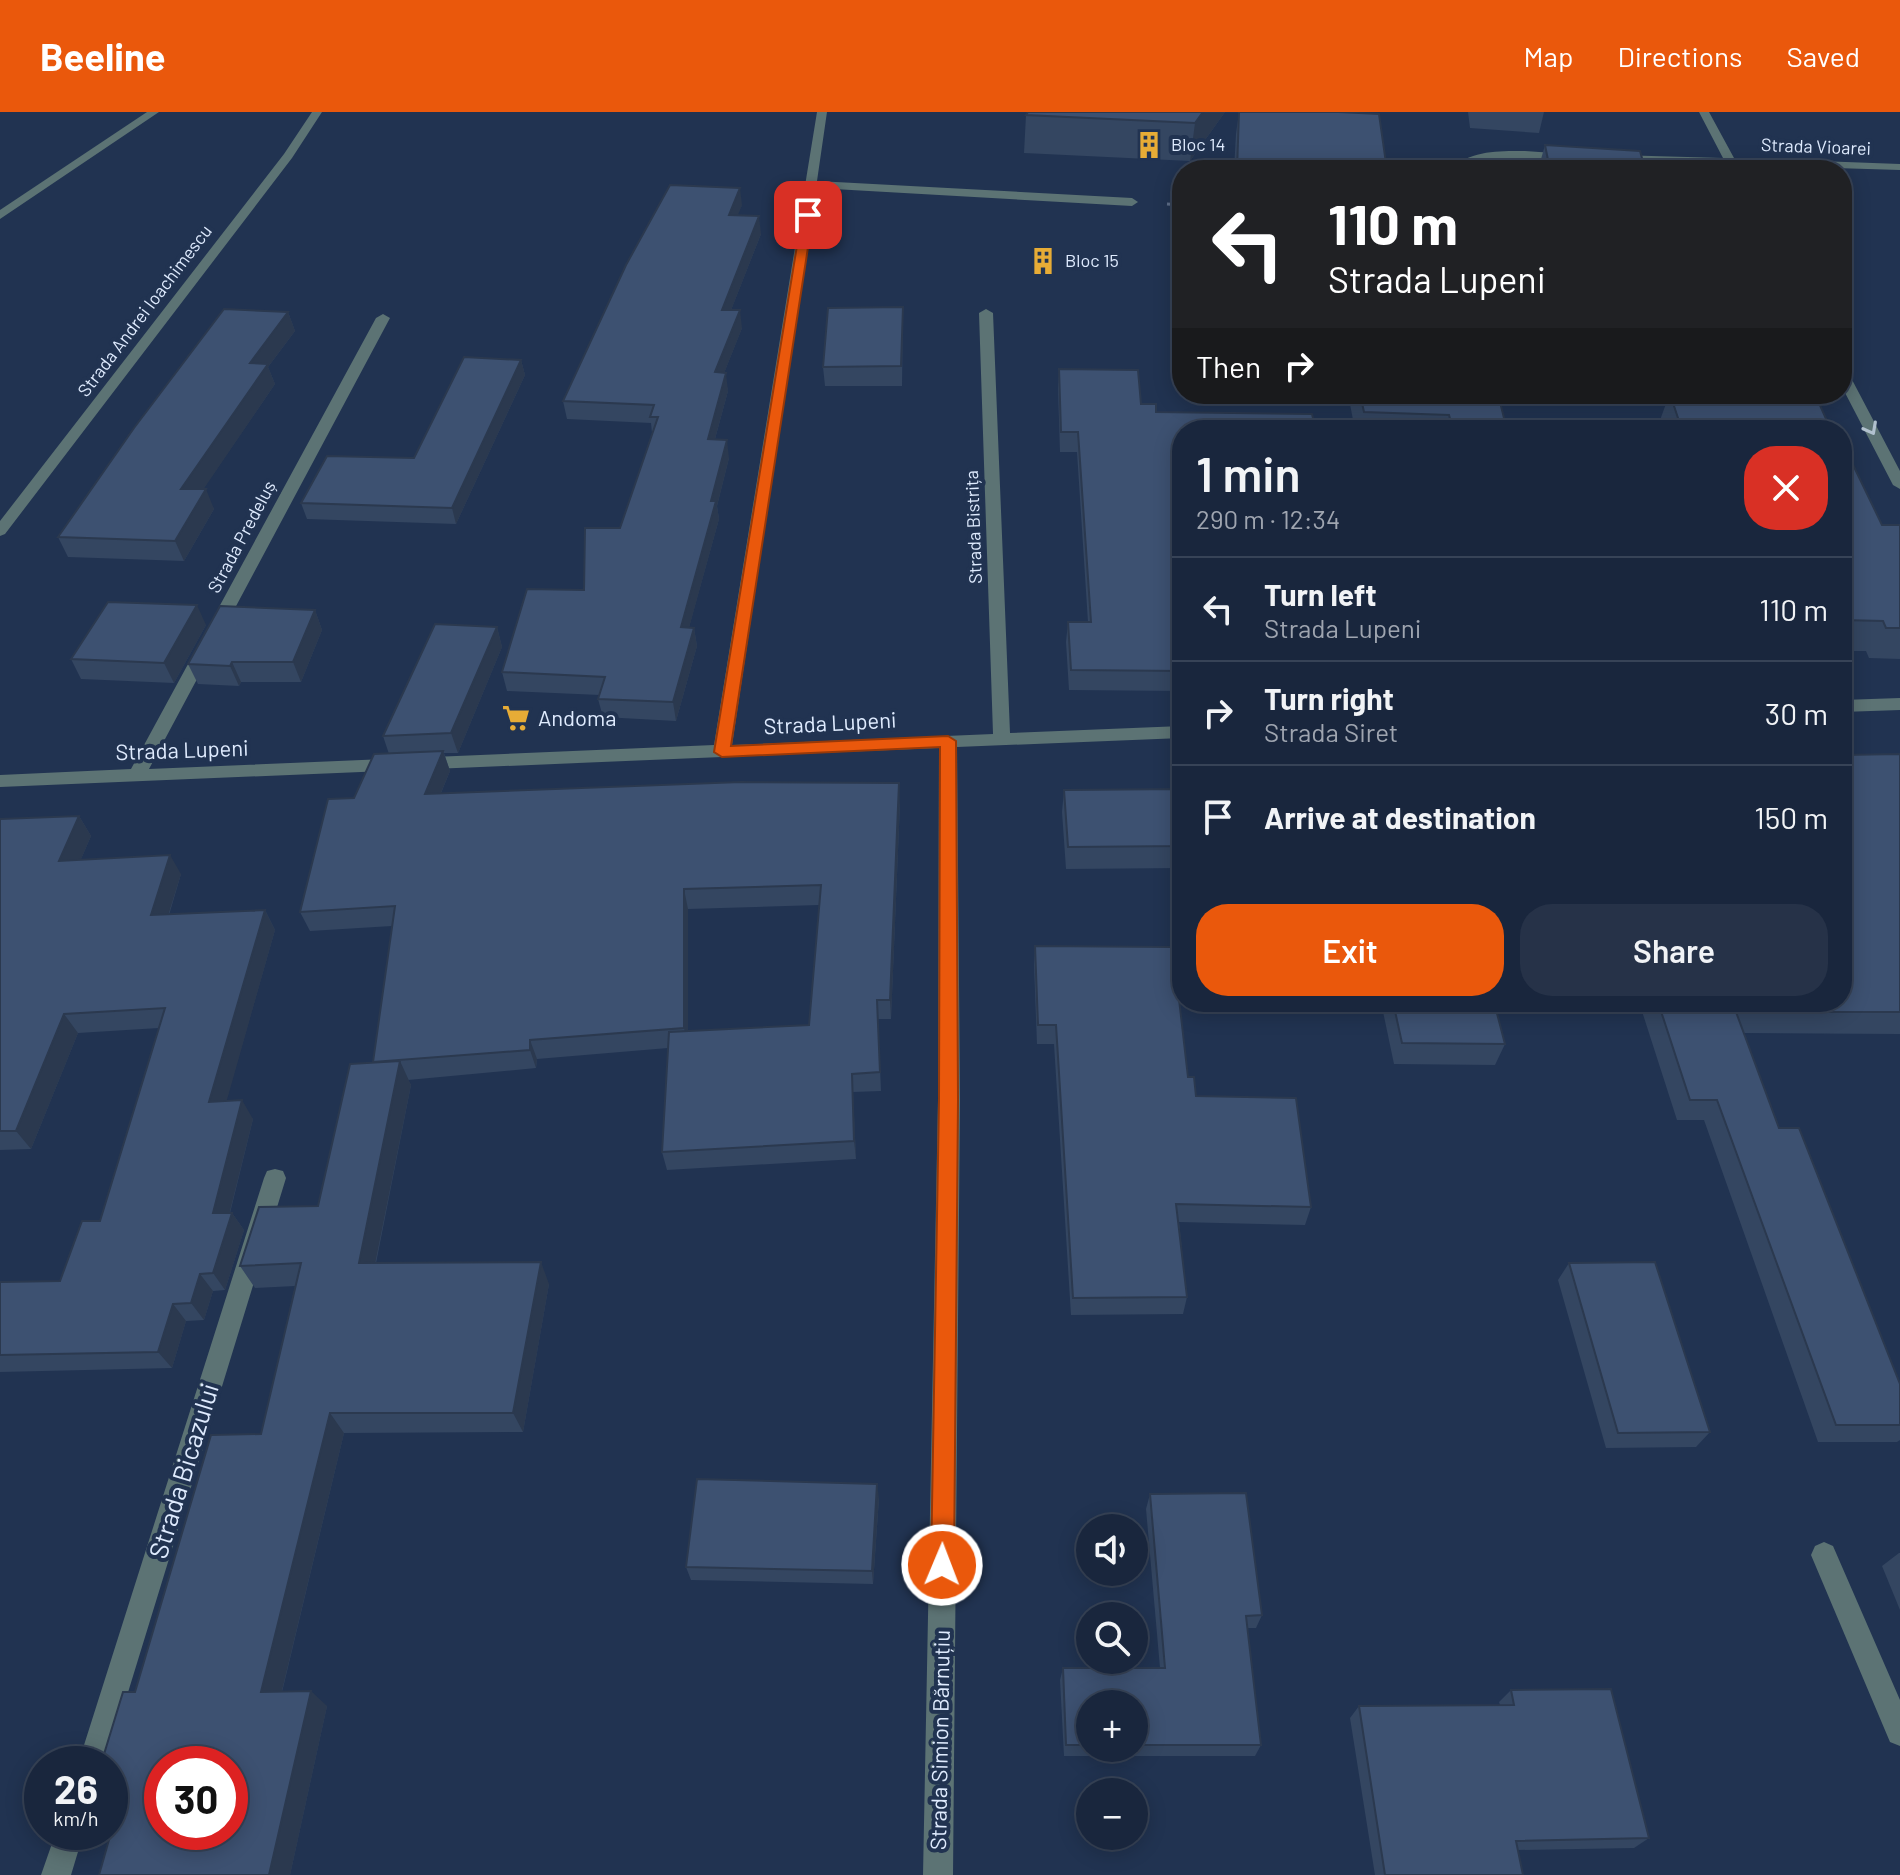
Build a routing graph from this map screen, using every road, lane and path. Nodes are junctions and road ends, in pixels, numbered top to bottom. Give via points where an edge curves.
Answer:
1 (154, 112) edge
2 (317, 112) edge
3 (822, 112) edge
4 (1704, 112) edge
5 (1576, 157) edge
6 (1607, 158) edge
7 (1471, 160) edge
8 (1638, 160) edge
9 (1730, 160) edge
10 (1852, 167) edge
11 (1900, 167) edge
12 (813, 184) junction
13 (1132, 202) dead end
14 (0, 215) edge
15 (986, 313) dead end
16 (383, 318) dead end
17 (1852, 393) edge
18 (1900, 485) edge
19 (0, 531) edge
20 (1900, 704) edge
21 (1852, 706) edge
22 (1172, 732) edge
23 (1002, 739) junction
24 (948, 741) junction
25 (722, 752) junction
26 (136, 776) junction
27 (0, 781) edge
28 (275, 1178) dead end
29 (1824, 1555) dead end
30 (1900, 1732) edge
31 (98, 1746) edge
32 (64, 1850) edge
33 (56, 1875) edge
34 (938, 1875) edge

1 - 14 street
2 - 19 street, Strada Andrei Ioachimescu
3 - 12 street
4 - 9 street
5 - 7 street via 1499,155
6 - 8 street, Strada Vioarei
10 - 11 street, Strada Vioarei
12 - 13 street
12 - 25 street
15 - 23 street, Strada Bistrița
16 - 26 street, Strada Predeluș
17 -> 18 street
20 - 21 street
22 - 23 street, Strada Lupeni
23 - 24 street, Strada Lupeni
24 - 25 street, Strada Lupeni
24 - 34 street, Strada Simion Bărnuțiu via 949,1100
25 - 26 street, Strada Lupeni
26 - 27 street, Strada Lupeni
28 - 31 street, Strada Bicazului
29 - 30 street
32 - 33 street

